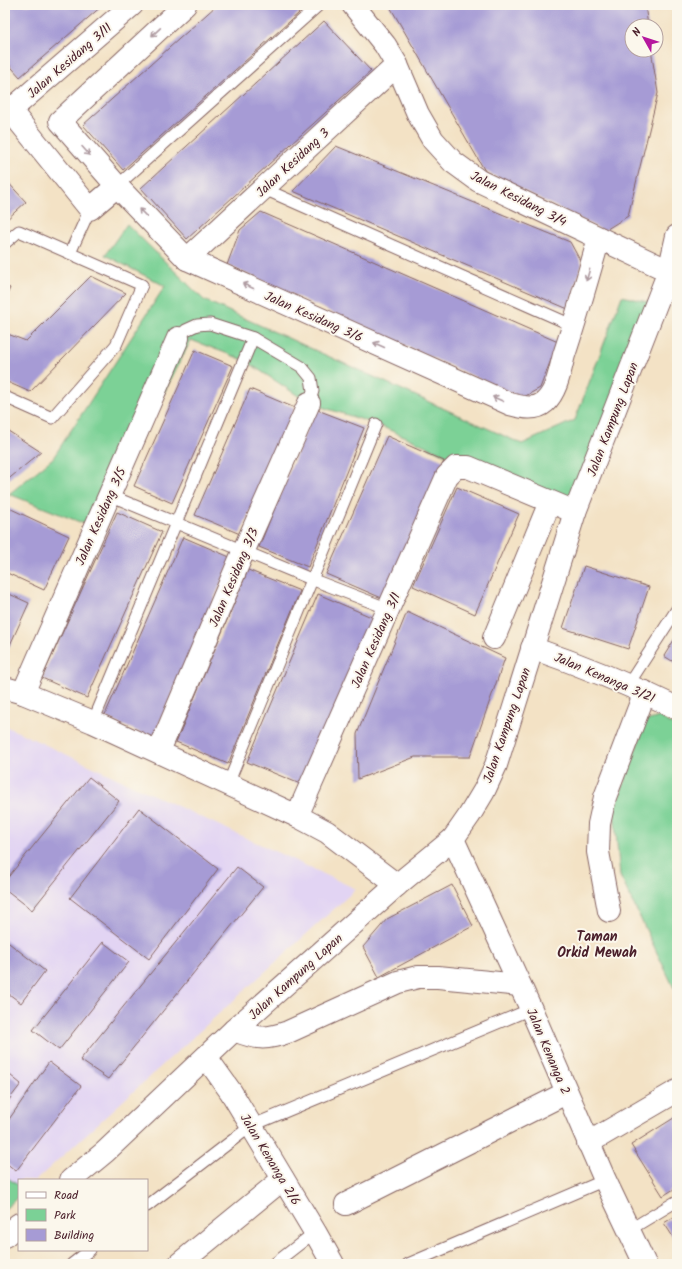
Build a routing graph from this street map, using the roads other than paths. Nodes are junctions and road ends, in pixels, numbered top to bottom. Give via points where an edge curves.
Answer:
1 (132, 5) edge
2 (185, 5) edge
3 (319, 5) edge
4 (353, 5) edge
5 (397, 65) junction
6 (7, 110) edge
7 (117, 186) junction
8 (262, 188) junction
9 (90, 209) junction
10 (677, 236) edge
11 (599, 238) junction
12 (5, 243) edge
13 (70, 253) junction
14 (187, 259) junction
15 (669, 271) junction
16 (574, 326) junction
17 (178, 338) joint
18 (253, 338) junction
19 (5, 397) edge
20 (309, 403) joint
21 (376, 424) dead end
22 (109, 495) junction
23 (550, 502) junction
24 (575, 512) junction
25 (176, 523) junction
26 (244, 550) junction
27 (311, 579) junction
28 (389, 609) junction
29 (677, 609) edge
30 (494, 638) dead end
31 (532, 648) junction
32 (636, 689) junction
33 (14, 690) edge
34 (677, 708) edge
35 (92, 722) junction
36 (159, 751) junction
37 (228, 784) junction
38 (297, 816) junction
39 (453, 839) junction
40 (397, 885) junction
41 (609, 911) dead end
42 (520, 985) junction
43 (531, 1009) junction
44 (234, 1030) junction
45 (206, 1056) junction
46 (677, 1091) edge
47 (566, 1093) junction
48 (251, 1126) junction
49 (588, 1143) junction
50 (72, 1179) edge
51 (284, 1179) junction
52 (605, 1180) junction
53 (677, 1201) edge
54 (346, 1204) dead end
55 (148, 1205) edge
56 (18, 1225) edge
57 (629, 1230) junction
58 (315, 1232) junction
59 (5, 1236) edge
60 (89, 1251) edge
61 (72, 1264) edge
62 (179, 1264) edge
63 (274, 1264) edge
64 (333, 1264) edge
65 (408, 1264) edge
66 (645, 1264) edge

1 - 6 street, Jalan Kesidang 3/11
2 -> 7 street, Jalan Kesidang 3/6 via 60,121
3 - 7 lane
4 - 5 street, Jalan Kesidang 3/4 via 385,45
5 - 8 street, Jalan Kesidang 3
5 - 11 street, Jalan Kesidang 3/4 via 429,134 453,162 479,181
6 - 9 street
7 - 9 street
14 -> 7 street, Jalan Kesidang 3/6
8 - 14 street, Jalan Kesidang 3
8 - 16 lane
9 - 13 lane
10 - 15 street, Jalan Kampung Lapan
11 - 15 street, Jalan Kesidang 3/4
11 -> 16 street
12 - 13 lane via 19,231
13 - 19 lane via 142,285 116,345 52,418
16 -> 14 street, Jalan Kesidang 3/6 via 553,392 535,408 522,408
15 - 24 street, Jalan Kampung Lapan
17 - 18 lane via 186,330 197,325 210,324
17 - 22 street, Jalan Kesidang 3/5
18 - 20 lane via 302,367 311,378 313,391
18 - 25 lane
20 - 26 street, Jalan Kesidang 3/3
21 - 27 lane
22 - 25 lane
22 - 33 street, Jalan Kesidang 3/5
23 - 24 street
23 - 28 street, Jalan Kesidang 3/1 via 468,467 456,467 447,476
23 - 30 street
24 - 31 street, Jalan Kampung Lapan
25 - 26 lane
25 - 35 lane
26 - 27 lane
26 - 36 street, Jalan Kesidang 3/3
27 - 28 lane
27 - 37 lane
28 - 38 street, Jalan Kesidang 3/1
29 - 32 lane
31 - 32 street, Jalan Kenanga 3/21 via 571,661
31 - 39 street, Jalan Kampung Lapan via 496,765 484,791
32 - 34 street, Jalan Kenanga 3/21
32 - 41 street via 599,824 598,852
33 - 35 street
35 - 36 street
36 - 37 street
37 - 38 street
38 - 40 street via 327,832
39 - 40 street, Jalan Kampung Lapan
39 - 42 street, Jalan Kenanga 2
40 - 44 street, Jalan Kampung Lapan
42 - 43 street, Jalan Kenanga 2
42 - 44 street via 418,977 398,982 274,1037 261,1038
43 - 47 street, Jalan Kenanga 2
43 - 48 lane
44 - 45 street, Jalan Kampung Lapan
45 - 48 street, Jalan Kenanga 2/6
45 - 50 street, Jalan Kampung Lapan via 105,1152
46 - 49 street
47 - 49 street, Jalan Kenanga 2
47 - 54 street
48 - 51 street, Jalan Kenanga 2/6
48 - 55 lane
49 - 52 street, Jalan Kenanga 2
51 - 58 street, Jalan Kenanga 2/6
51 - 62 street
52 - 57 street, Jalan Kenanga 2
52 - 65 lane
53 - 57 lane
56 - 59 street
57 - 66 street, Jalan Kenanga 2
58 - 63 lane
58 - 64 street, Jalan Kenanga 2/6
60 - 61 lane

